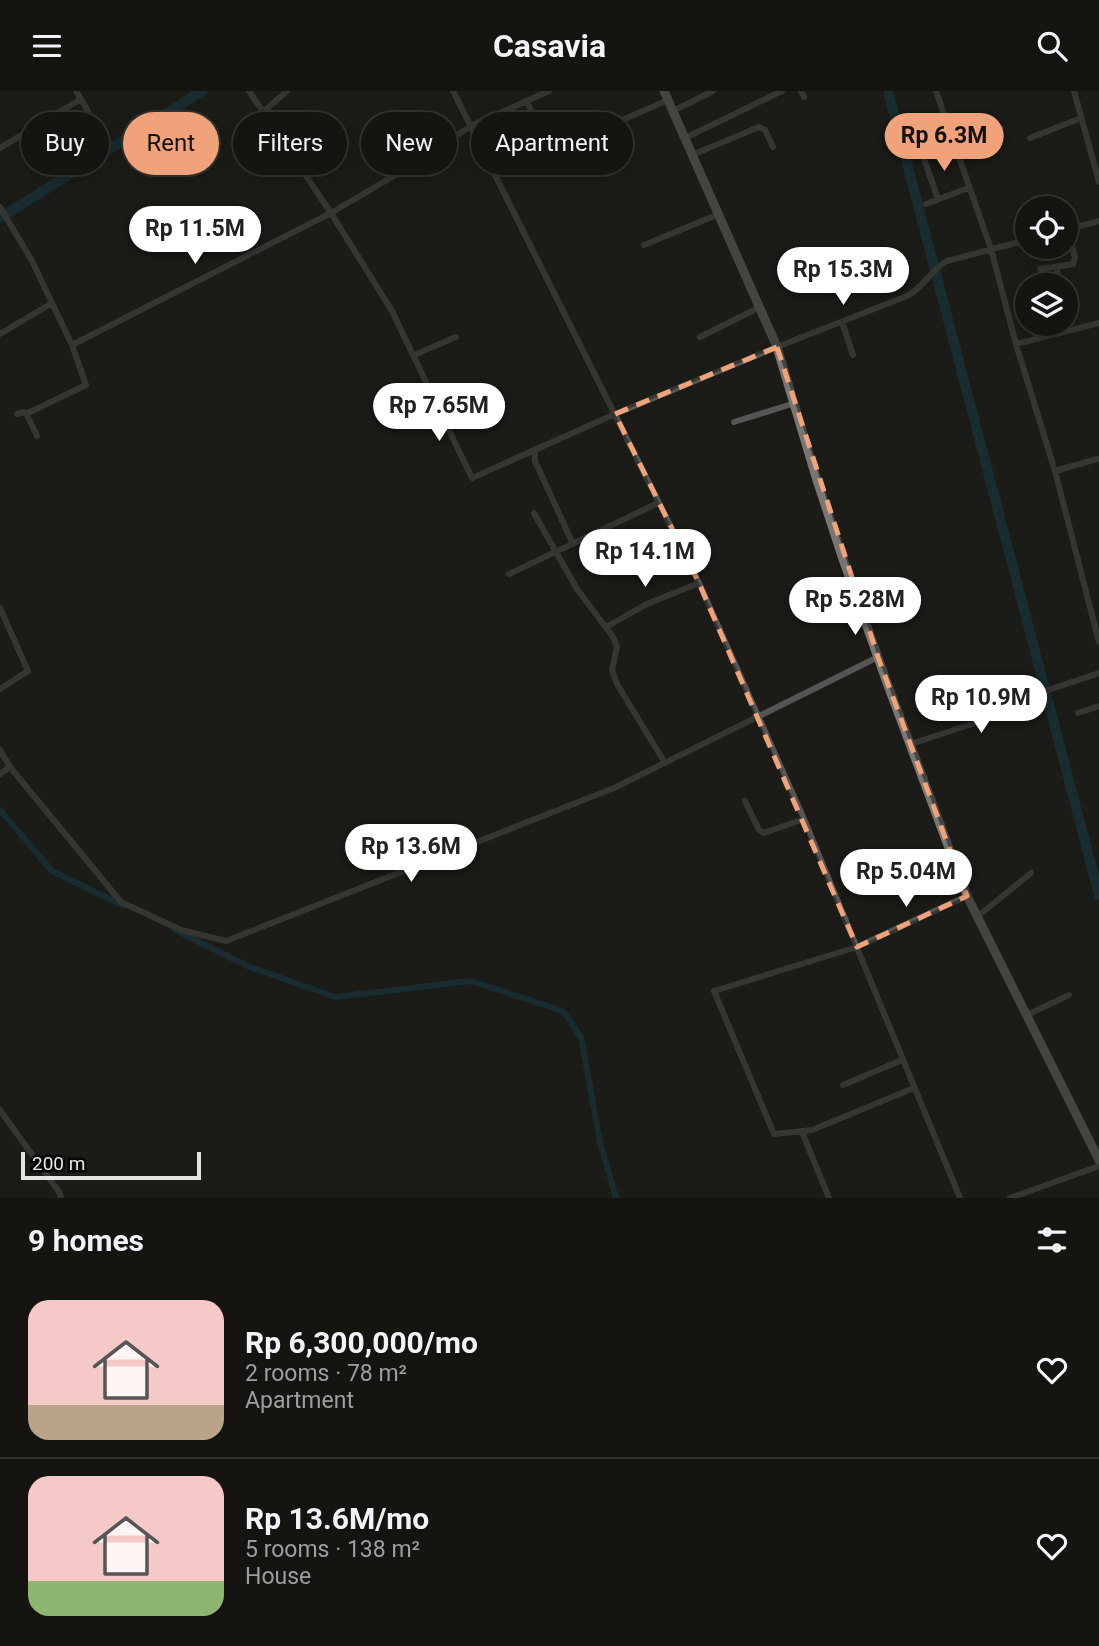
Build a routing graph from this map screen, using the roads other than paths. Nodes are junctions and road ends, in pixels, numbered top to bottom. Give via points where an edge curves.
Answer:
1 (76, 91) edge
2 (249, 91) edge
3 (287, 91) edge
4 (453, 91) edge
5 (550, 91) edge
6 (713, 91) edge
7 (782, 91) edge
8 (936, 91) edge
9 (1074, 91) edge
10 (769, 94) edge
11 (666, 95) edge
12 (81, 99) junction
13 (526, 101) junction
14 (88, 111) dead end
15 (673, 111) junction
16 (263, 112) joint
17 (502, 112) edge
18 (532, 112) edge
19 (633, 113) edge
20 (1081, 118) junction
21 (471, 126) joint
22 (1001, 128) dead end
23 (685, 138) junction
24 (1030, 138) dead end
25 (954, 147) junction
26 (0, 148) edge
27 (773, 148) dead end
28 (692, 155) junction
29 (923, 156) dead end
30 (306, 175) edge
31 (496, 175) edge
32 (1099, 182) edge
33 (968, 188) junction
34 (938, 199) junction
35 (926, 204) dead end
36 (1, 210) edge
37 (331, 212) junction
38 (719, 214) junction
39 (1099, 221) edge
40 (1078, 227) edge
41 (1015, 243) edge
42 (644, 245) dead end
43 (991, 249) junction
44 (1074, 259) edge
45 (1057, 267) junction
46 (1040, 269) dead end
47 (1058, 273) edge
48 (52, 303) junction
49 (760, 307) junction
50 (842, 322) junction
51 (1099, 323) edge
52 (1078, 326) edge
53 (0, 334) edge
54 (1040, 336) edge
55 (456, 337) dead end
56 (700, 337) dead end
57 (1016, 344) junction
58 (72, 345) junction
59 (777, 347) junction
60 (414, 355) junction
61 (853, 355) dead end
62 (795, 403) junction
63 (18, 414) dead end
64 (27, 414) junction
65 (615, 414) junction
66 (734, 422) dead end
67 (37, 436) dead end
68 (535, 449) junction
69 (1097, 459) dead end
70 (1055, 471) junction
71 (658, 503) junction
72 (534, 513) dead end
73 (573, 544) junction
74 (557, 552) junction
75 (509, 574) dead end
76 (699, 583) junction
77 (0, 608) edge
78 (606, 627) junction
79 (1099, 642) edge
80 (878, 657) junction
81 (1099, 673) edge
82 (0, 689) edge
83 (1099, 706) edge
84 (1078, 713) dead end
85 (759, 717) junction
86 (911, 744) junction
87 (0, 750) edge
88 (665, 763) junction
89 (10, 767) junction
90 (0, 774) edge
91 (745, 801) dead end
92 (804, 819) junction
93 (1031, 873) dead end
94 (967, 896) junction
95 (978, 916) junction
96 (856, 947) junction
97 (1069, 995) dead end
98 (1027, 1015) junction
99 (902, 1060) junction
100 (843, 1085) dead end
101 (914, 1088) junction
102 (0, 1110) edge
103 (802, 1132) junction
104 (1099, 1160) edge
105 (1099, 1166) edge
106 (61, 1198) edge
107 (829, 1198) edge
108 (960, 1198) edge
109 (1010, 1198) edge

1 - 12 street
2 - 16 street
3 - 16 street
4 - 21 street
5 - 13 street
6 - 15 street
7 - 10 street
8 - 25 street
9 - 20 street
10 - 23 street
11 - 15 street
11 - 19 street
12 - 14 street
12 - 26 street
13 - 17 street
13 - 18 street
15 - 23 street
20 - 24 street
20 - 32 street
21 - 37 street
22 - 25 street
23 - 28 street
25 - 33 street
27 - 28 street via 759,127
28 - 38 street
29 - 34 street
30 - 37 street
31 - 65 street
33 - 34 street
33 - 43 street
34 - 35 street
36 - 48 street
37 - 58 street
37 - 60 street via 393,311
38 - 42 street
38 - 49 street
39 - 40 street
41 - 43 street
43 - 50 street via 947,261 921,288
43 - 57 street
44 - 45 street via 1069,266
45 - 46 street
45 - 47 street
48 - 53 street
48 - 58 street
49 - 56 street
49 - 59 street
50 - 59 street
50 - 61 street
51 - 52 street
54 - 57 street
55 - 60 street
57 - 70 street
58 - 64 street via 86,386
59 - 62 street
59 - 65 street
60 - 68 street via 472,478
62 - 66 street
62 - 80 street
63 - 64 street
64 - 67 street
65 - 68 street
65 - 71 street
68 - 73 street via 535,461
69 - 70 street
70 - 79 street
71 - 73 street
71 - 76 street
72 - 74 street
73 - 74 street
74 - 75 street
74 - 78 street
76 - 78 street
76 - 85 street
77 - 82 street via 28,671
78 - 88 street via 617,647 612,670 617,684
80 - 85 street
80 - 86 street
81 - 86 street
83 - 84 street
85 - 88 street
85 - 92 street
86 - 94 street
87 - 89 street
88 - 89 street via 557,811 226,941 181,930 121,902
89 - 90 street
91 - 92 street via 764,833
92 - 96 street
93 - 95 street
94 - 95 street
94 - 96 street
95 - 98 street
96 - 99 street
96 - 103 street via 714,991 771,1131 778,1135
97 - 98 street
98 - 104 street
99 - 100 street
99 - 101 street
101 - 103 street
101 - 108 street
102 - 106 street
103 - 107 street
105 - 109 street

